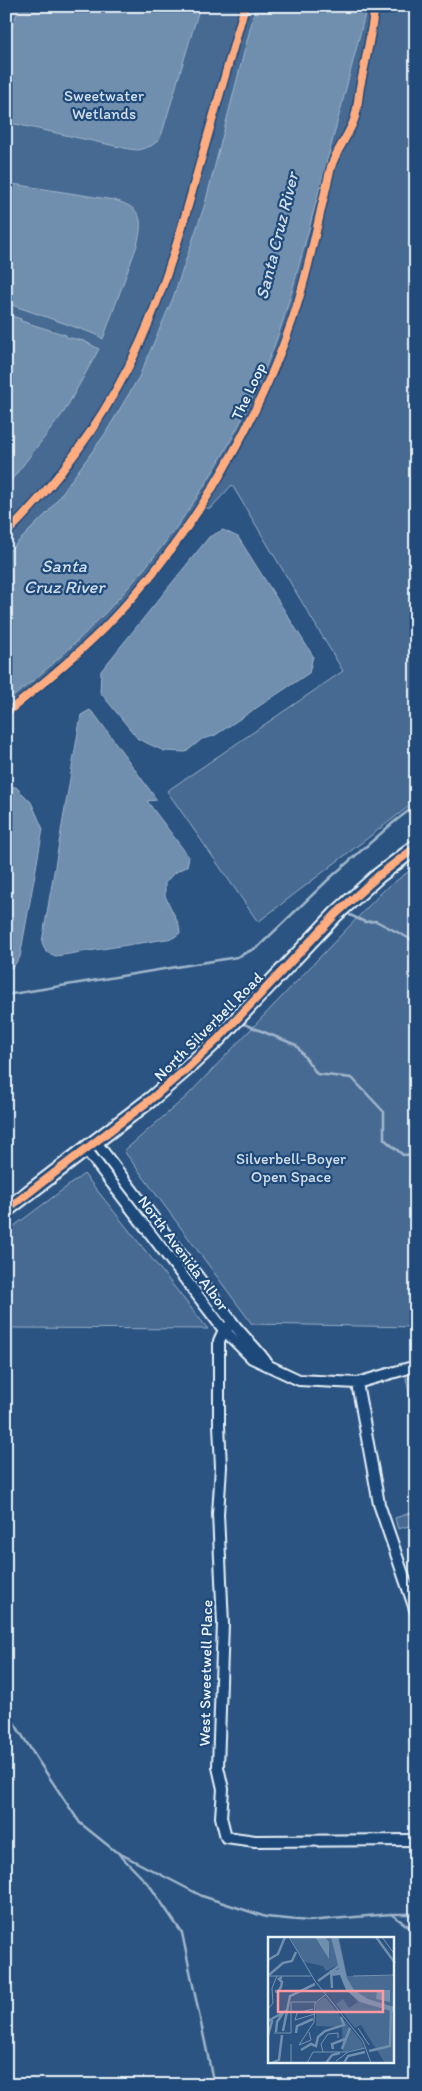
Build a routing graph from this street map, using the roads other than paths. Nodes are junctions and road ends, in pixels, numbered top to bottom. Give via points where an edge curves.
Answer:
1 (416, 847) edge
2 (90, 1145) junction
3 (6, 1210) edge
4 (199, 1278) junction
5 (190, 1285) junction
6 (233, 1323) junction
7 (224, 1330) junction
8 (268, 1365) junction
9 (416, 1366) edge
10 (357, 1383) junction
11 (416, 1612) edge
12 (416, 1840) edge

1 - 2 main road, North Silverbell Road via 336,914 185,1070
2 - 3 main road, North Silverbell Road
2 - 4 street, North Avenida Albor
2 - 5 street, North Avenida Albor
4 - 5 street
4 - 6 street, North Avenida Albor
5 - 7 street, North Avenida Albor
6 - 7 street
6 - 8 street, North Avenida Albor
7 - 8 street, North Avenida Albor via 252,1358
7 - 12 street, West Sweetwell Place via 219,1340 221,1467 218,1514 222,1624 218,1767 223,1789 221,1817 226,1837 255,1841
8 - 10 street, North Avenida Albor via 299,1380
9 - 10 street, North Avenida Albor
10 - 11 street via 379,1504

